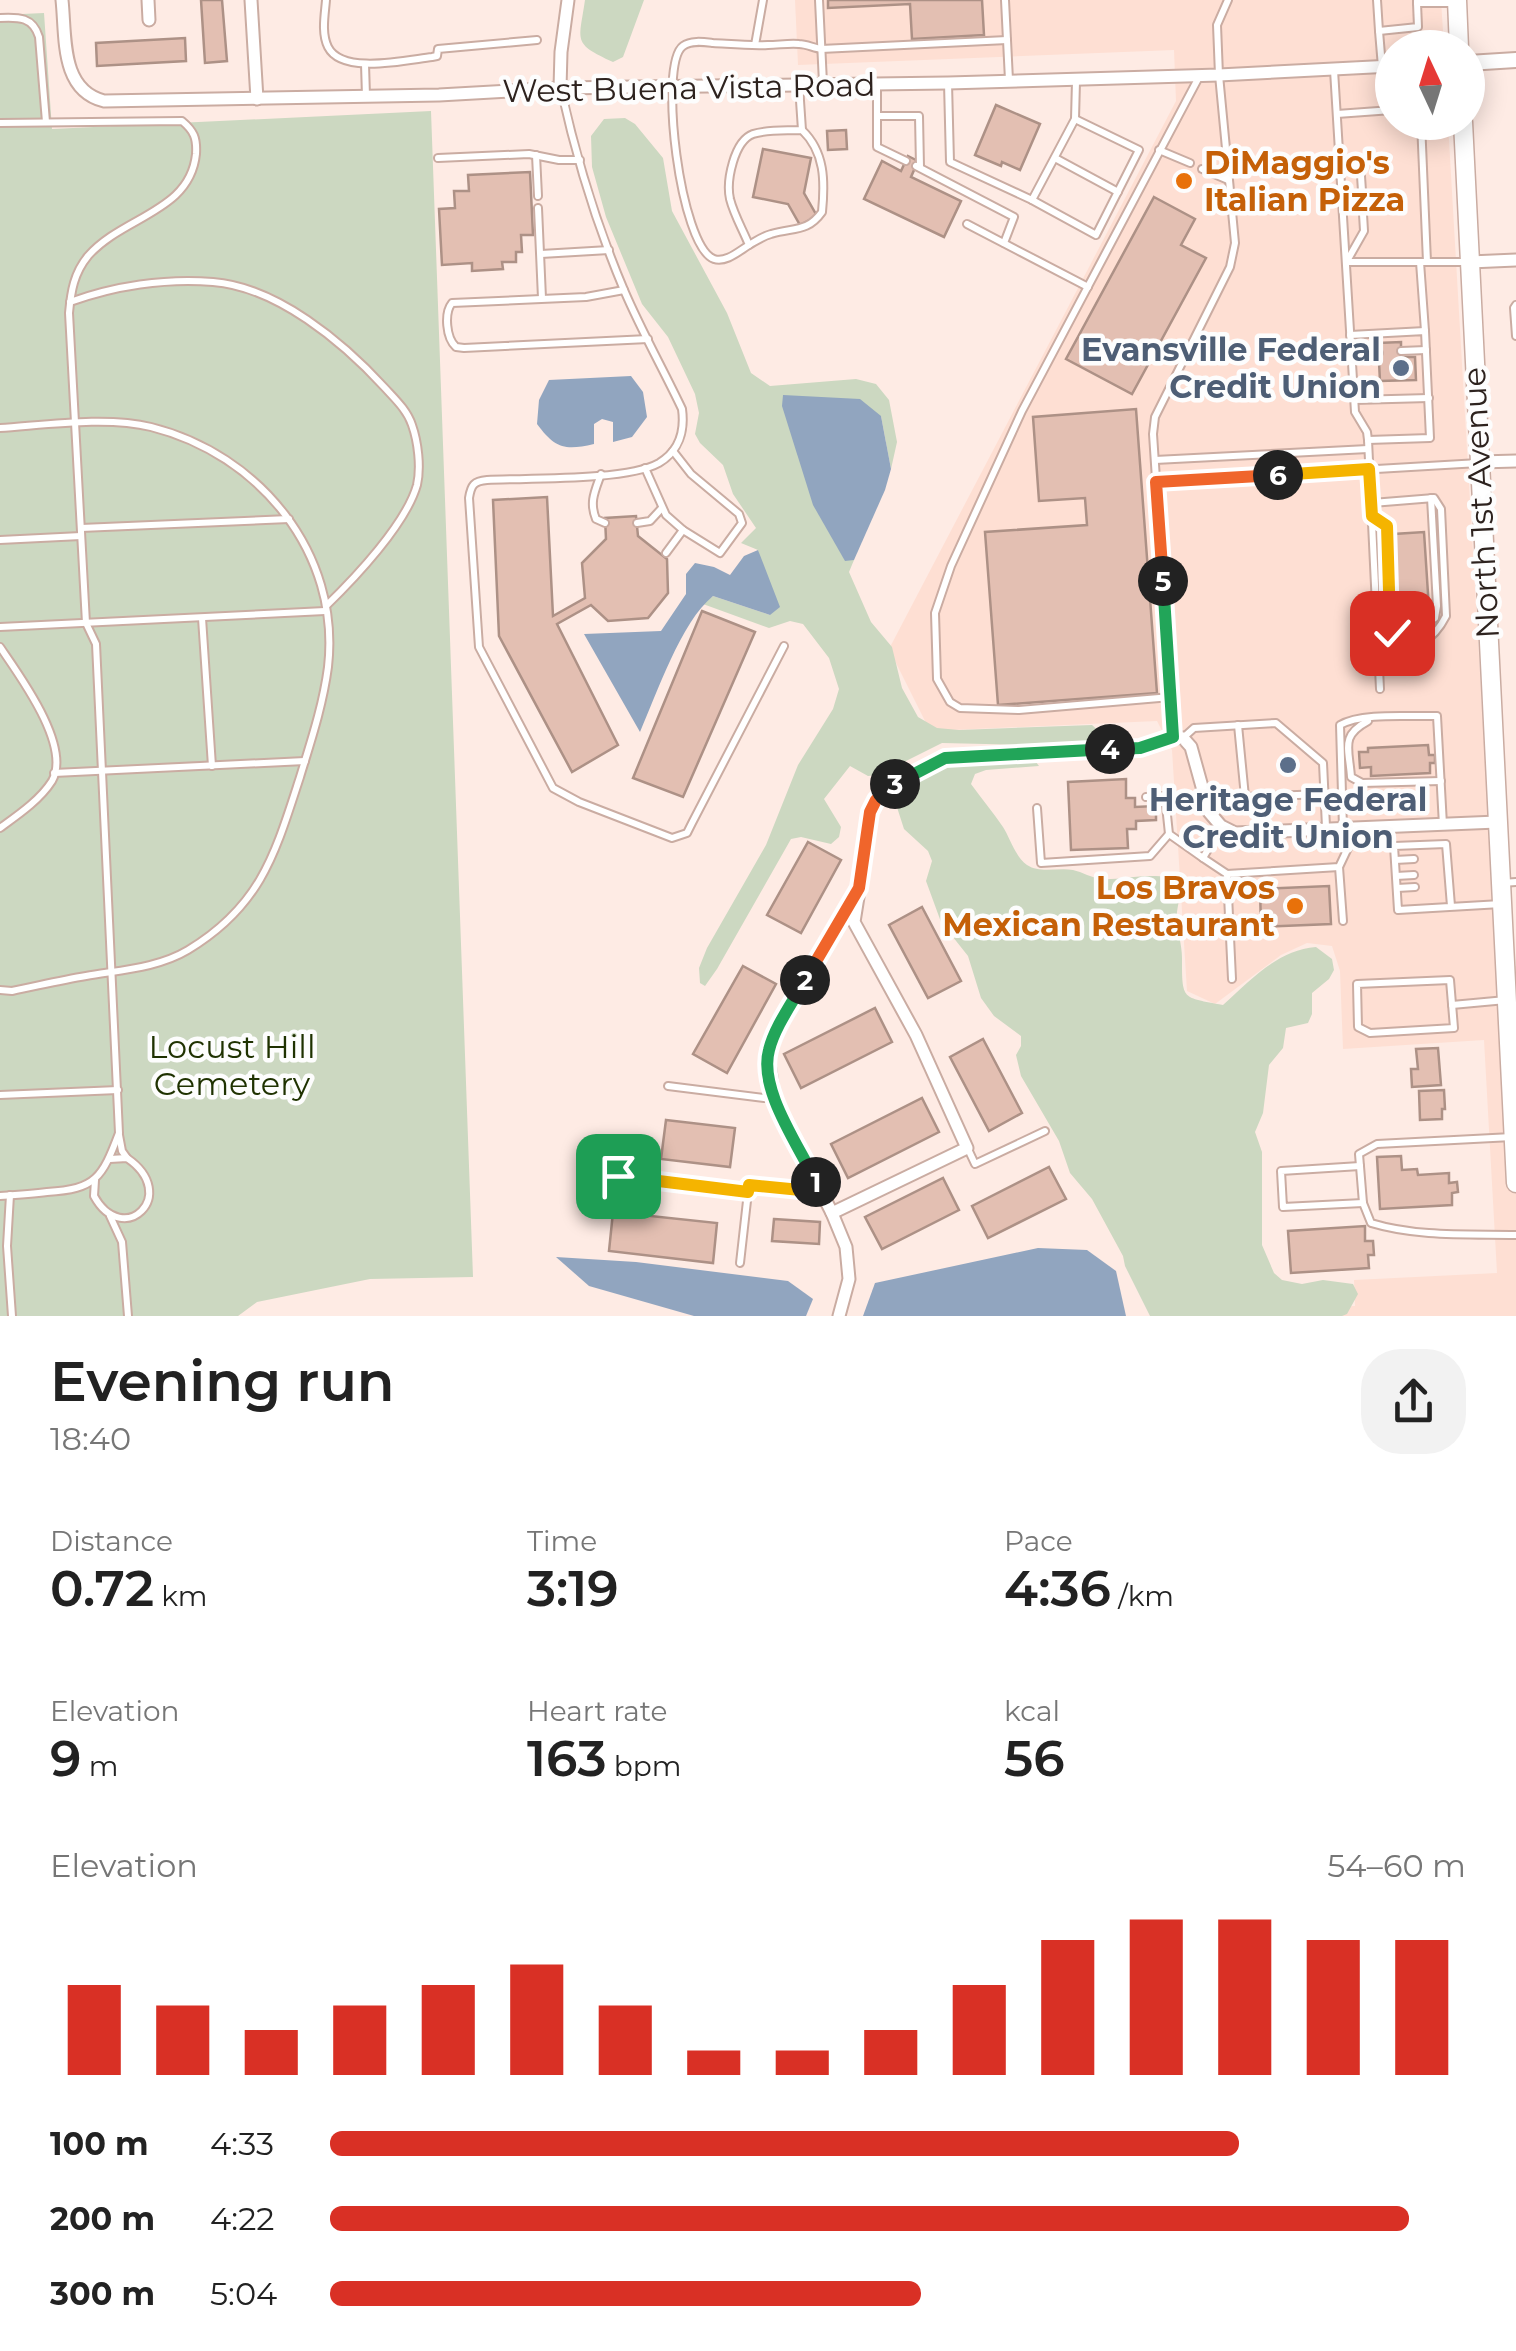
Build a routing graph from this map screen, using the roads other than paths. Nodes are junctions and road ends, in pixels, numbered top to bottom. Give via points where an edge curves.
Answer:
1 (62, 0) edge
2 (148, 0) edge
3 (251, 0) edge
4 (326, 0) edge
5 (568, 0) edge
6 (763, 0) edge
7 (819, 0) edge
8 (1005, 0) edge
9 (1228, 0) edge
10 (1377, 0) edge
11 (1457, 1) edge
12 (1417, 4) edge
13 (1406, 9) dead end
14 (0, 18) edge
15 (149, 20) dead end
16 (1379, 30) joint
17 (1458, 30) edge
18 (537, 40) dead end
19 (1007, 40) junction
20 (755, 45) junction
21 (822, 49) junction
22 (1516, 60) edge
23 (1485, 62) edge
24 (364, 64) junction
25 (1375, 67) edge
26 (1334, 69) junction
27 (1218, 75) junction
28 (1199, 76) junction
29 (1076, 80) junction
30 (1009, 82) junction
31 (823, 84) junction
32 (877, 84) junction
33 (948, 84) junction
34 (799, 85) junction
35 (674, 87) junction
36 (560, 88) junction
37 (366, 97) junction
38 (257, 99) junction
39 (1375, 111) edge
40 (1337, 114) junction
41 (877, 116) junction
42 (1076, 119) junction
43 (46, 122) junction
44 (0, 123) edge
45 (802, 130) junction
46 (1421, 140) edge
47 (1464, 140) edge
48 (1159, 150) junction
49 (536, 155) junction
50 (1340, 157) junction
51 (438, 158) dead end
52 (1054, 158) junction
53 (580, 160) junction
54 (906, 161) dead end
55 (1190, 164) dead end
56 (1202, 169) dead end
57 (1229, 181) junction
58 (1362, 191) dead end
59 (1118, 192) junction
60 (538, 196) dead end
61 (1032, 200) junction
62 (538, 208) dead end
63 (1363, 214) dead end
64 (967, 224) dead end
65 (1004, 243) junction
66 (748, 245) junction
67 (609, 250) junction
68 (541, 254) junction
69 (1516, 260) edge
70 (1346, 262) junction
71 (1423, 262) junction
72 (1470, 262) junction
73 (1088, 287) junction
74 (624, 290) junction
75 (542, 298) junction
76 (70, 302) junction
77 (1516, 305) edge
78 (1425, 332) junction
79 (1350, 335) junction
80 (1516, 336) edge
81 (648, 339) junction
82 (1426, 350) junction
83 (1401, 351) dead end
84 (1379, 353) dead end
85 (1352, 354) junction
86 (1429, 398) junction
87 (1354, 400) junction
88 (74, 423) junction
89 (0, 428) edge
90 (1368, 444) junction
91 (672, 451) junction
92 (1154, 460) junction
93 (1516, 461) edge
94 (1480, 462) junction
95 (645, 468) junction
96 (1369, 469) junction
97 (602, 474) junction
98 (1156, 482) junction
99 (1431, 498) junction
100 (1372, 502) junction
101 (662, 508) junction
102 (1372, 516) junction
103 (289, 519) junction
104 (606, 523) dead end
105 (637, 523) dead end
106 (682, 530) junction
107 (81, 532) junction
108 (0, 540) edge
109 (666, 554) dead end
110 (1390, 604) junction
111 (325, 609) junction
112 (202, 617) junction
113 (86, 623) junction
114 (1423, 626) junction
115 (0, 627) edge
116 (784, 646) dead end
117 (0, 647) edge
118 (1378, 653) junction
119 (12, 664) junction
120 (0, 669) edge
121 (1380, 689) dead end
122 (1170, 698) junction
123 (1374, 718) junction
124 (1238, 725) junction
125 (1178, 737) junction
126 (305, 761) junction
127 (212, 766) junction
128 (102, 771) junction
129 (54, 774) junction
130 (1441, 780) junction
131 (1324, 794) junction
132 (1146, 796) dead end
133 (1038, 808) dead end
134 (1497, 822) junction
135 (1444, 825) junction
136 (1221, 826) junction
137 (0, 828) edge
138 (1343, 829) junction
139 (1357, 829) junction
140 (1326, 830) junction
141 (1169, 834) junction
142 (1447, 857) junction
143 (1203, 858) junction
144 (1438, 858) dead end
145 (1414, 859) dead end
146 (1396, 860) junction
147 (1339, 868) junction
148 (1226, 874) junction
149 (1437, 874) dead end
150 (1448, 874) junction
151 (1414, 875) dead end
152 (1396, 876) junction
153 (1508, 882) edge
154 (1438, 886) dead end
155 (1450, 886) junction
156 (1415, 887) dead end
157 (859, 888) junction
158 (1397, 888) junction
159 (1502, 904) junction
160 (1451, 906) junction
161 (1343, 921) dead end
162 (112, 972) junction
163 (1232, 979) dead end
164 (1510, 988) edge
165 (0, 990) edge
166 (1452, 1005) junction
167 (668, 1086) dead end
168 (118, 1090) junction
169 (0, 1095) edge
170 (774, 1098) junction
171 (1045, 1131) dead end
172 (118, 1134) junction
173 (1515, 1143) edge
174 (967, 1148) junction
175 (127, 1158) junction
176 (109, 1160) junction
177 (1360, 1166) junction
178 (618, 1176) dead end
179 (96, 1179) junction
180 (1516, 1183) edge
181 (72, 1190) junction
182 (748, 1192) junction
183 (821, 1192) junction
184 (10, 1195) junction
185 (0, 1196) edge
186 (94, 1196) junction
187 (1362, 1203) junction
188 (832, 1213) junction
189 (110, 1216) junction
190 (134, 1216) junction
191 (1516, 1235) edge
192 (122, 1242) junction
193 (740, 1263) dead end
194 (12, 1316) edge
195 (128, 1316) edge
196 (840, 1316) edge

1 - 38 street, West Buena Vista Road via 69,65 86,94 104,101
2 - 15 street
3 - 38 street
4 - 24 lane via 330,52
5 - 36 street
6 - 20 lane
7 - 21 lane
8 - 19 lane
9 - 27 lane via 1218,25
10 - 16 lane
11 - 12 lane
11 - 17 main road
12 - 13 lane
12 - 16 lane via 1418,27
14 - 43 lane via 20,17 37,29
18 - 24 lane via 438,48 437,56
19 - 21 lane
19 - 30 lane
20 - 21 lane
20 - 35 lane via 689,43 675,58
21 - 31 lane
22 - 23 street
24 - 37 lane
25 - 26 street, West Buena Vista Road
26 - 27 street, West Buena Vista Road
26 - 40 lane
27 - 28 street, West Buena Vista Road
27 - 57 lane
28 - 29 street, West Buena Vista Road
28 - 48 lane
29 - 30 street, West Buena Vista Road
29 - 42 lane
30 - 33 street, West Buena Vista Road
31 - 32 street, West Buena Vista Road
31 - 34 street, West Buena Vista Road
32 - 33 street, West Buena Vista Road
32 - 41 lane
33 - 61 lane via 950,162
34 - 35 street, West Buena Vista Road
34 - 45 lane
35 - 36 street, West Buena Vista Road
35 - 66 lane via 682,198 701,246 719,260
36 - 37 street, West Buena Vista Road
36 - 53 lane
37 - 38 street, West Buena Vista Road
39 - 40 lane
40 - 50 lane
41 - 54 lane via 878,147
41 - 65 lane via 920,116 918,167 1014,217
42 - 52 lane
42 - 59 lane via 1139,150
43 - 44 lane
43 - 76 lane via 182,122 197,142 186,186 91,253 73,280
45 - 66 lane via 753,134 738,149 730,198
45 - 66 lane via 822,161 822,212 800,230 768,234
46 - 71 lane
47 - 72 main road, North 1st Avenue
48 - 55 lane
48 - 73 lane
49 - 51 lane
49 - 53 lane
49 - 60 lane
50 - 58 lane via 1361,176
50 - 70 lane
52 - 59 lane
52 - 61 lane
53 - 67 lane
56 - 57 lane
57 - 92 lane via 1230,267 1155,417
59 - 61 lane via 1096,235
62 - 68 lane
63 - 70 lane via 1364,231
64 - 65 lane
65 - 73 lane
67 - 68 lane
67 - 74 lane
68 - 75 lane
69 - 72 street
70 - 71 lane
70 - 79 lane
71 - 72 lane
71 - 78 lane
72 - 94 main road, North 1st Avenue
73 - 122 lane via 951,566 935,613 936,679 960,708
74 - 75 lane
74 - 81 lane
75 - 81 lane via 452,303 451,343 464,348
76 - 88 lane
76 - 111 lane via 144,285 239,287 332,337 401,406 418,455 416,488 392,531
77 - 80 lane
78 - 79 lane
78 - 82 lane
79 - 85 lane
81 - 91 lane via 682,409 682,436
82 - 83 lane
82 - 86 lane
84 - 85 lane
85 - 87 lane
86 - 87 lane
86 - 90 lane via 1430,438
87 - 90 lane
88 - 89 lane
88 - 103 lane via 150,427 192,442 244,472
88 - 107 lane
90 - 92 lane
90 - 96 lane
91 - 95 lane
91 - 106 lane via 742,523 720,553
92 - 98 lane
93 - 94 street
94 - 96 lane
94 - 134 main road, North 1st Avenue
95 - 97 lane
95 - 101 lane
96 - 98 lane
96 - 100 lane
97 - 104 lane via 592,510
97 - 116 lane via 476,481 470,487 479,647 553,788 677,838
98 - 122 lane
99 - 100 lane
99 - 114 lane via 1437,606 1435,618
99 - 118 lane via 1441,509 1446,616 1427,642
100 - 102 lane
101 - 105 lane
101 - 106 lane
102 - 110 lane via 1387,526
102 - 118 lane
103 - 107 lane
103 - 111 lane via 307,547
106 - 109 lane
107 - 108 lane
107 - 113 lane
110 - 114 lane via 1396,615
110 - 114 lane via 1392,633 1412,635
111 - 112 lane
111 - 126 lane via 328,666
112 - 113 lane
112 - 127 lane
113 - 115 lane
113 - 128 lane via 96,644
117 - 119 lane
118 - 121 lane
119 - 120 lane
119 - 129 lane via 48,724
122 - 125 lane
123 - 130 lane via 1438,716
123 - 130 lane via 1348,737 1351,776 1362,783
123 - 138 lane via 1340,724
124 - 125 lane via 1194,728
124 - 131 lane via 1276,723 1324,763
124 - 131 lane via 1245,796
125 - 136 street via 1191,746 1209,812
125 - 157 street via 1140,748 930,764 876,800
126 - 127 lane
126 - 162 lane via 270,864 240,910 186,951
127 - 128 lane
128 - 129 lane
128 - 162 lane
129 - 137 lane
130 - 135 lane
131 - 140 lane
132 - 141 lane via 1165,796
133 - 141 lane via 1041,863 1150,856
134 - 135 street
134 - 153 main road, North 1st Avenue
135 - 139 street
136 - 140 street via 1241,834
136 - 143 lane
138 - 139 street
138 - 140 street
139 - 147 lane
141 - 143 lane
142 - 144 lane
142 - 146 lane via 1446,844 1394,846
142 - 150 lane
143 - 148 lane
145 - 146 lane
146 - 152 lane
147 - 148 lane
147 - 161 lane
148 - 163 lane
149 - 150 lane
150 - 155 lane
151 - 152 lane
152 - 158 lane
153 - 159 main road, North 1st Avenue
154 - 155 lane
155 - 160 lane
156 - 158 lane
157 - 170 street via 769,1050
157 - 174 street via 854,922
158 - 160 lane via 1398,910
159 - 160 lane
159 - 164 main road, North 1st Avenue
162 - 165 lane
162 - 168 lane
164 - 166 lane
164 - 173 main road, North 1st Avenue
166 - 166 lane via 1450,980 1357,984 1358,1026 1370,1033 1454,1028
167 - 170 lane
168 - 169 lane
168 - 172 lane
170 - 183 street
171 - 174 lane via 975,1164
172 - 175 lane
172 - 176 lane
173 - 177 lane via 1378,1144 1359,1154
173 - 180 main road, North 1st Avenue
174 - 188 street
175 - 176 lane
175 - 190 lane via 150,1187 146,1205
176 - 179 lane
177 - 187 lane
177 - 187 lane via 1281,1171 1282,1207
178 - 182 street
179 - 181 lane
179 - 186 lane
181 - 184 lane
181 - 186 lane
182 - 183 street via 749,1185
182 - 193 lane
183 - 188 street
184 - 185 lane
184 - 194 lane
186 - 189 lane
187 - 191 lane via 1372,1223 1391,1229
188 - 196 street via 850,1269
189 - 190 lane
189 - 192 lane
190 - 192 lane
192 - 195 lane

